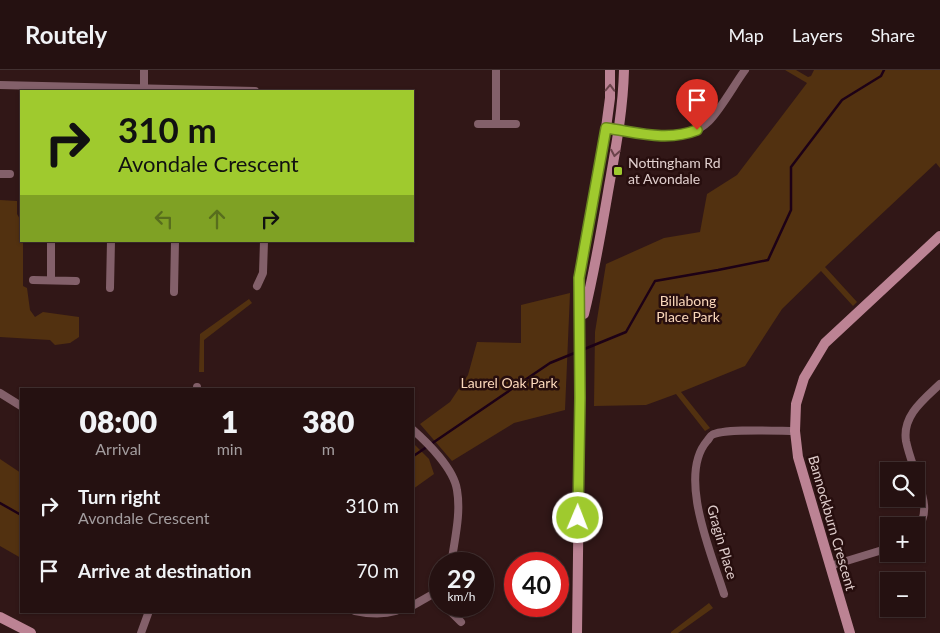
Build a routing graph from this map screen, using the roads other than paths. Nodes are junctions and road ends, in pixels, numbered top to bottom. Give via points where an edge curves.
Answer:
1 (144, 70) edge
2 (496, 70) edge
3 (610, 70) edge
4 (624, 70) edge
5 (744, 70) edge
6 (0, 85) edge
7 (144, 88) junction
8 (50, 89) edge
9 (114, 89) edge
10 (180, 90) edge
11 (478, 124) dead end
12 (496, 124) junction
13 (516, 124) dead end
14 (606, 128) junction
15 (619, 130) junction
16 (0, 174) edge
17 (10, 174) dead end
18 (938, 241) edge
19 (51, 242) edge
20 (111, 242) edge
21 (175, 242) edge
22 (264, 242) edge
23 (33, 280) dead end
24 (51, 280) junction
25 (76, 281) dead end
26 (257, 286) dead end
27 (110, 288) dead end
28 (174, 292) dead end
29 (580, 326) junction
30 (940, 384) edge
31 (0, 393) edge
32 (20, 405) edge
33 (795, 431) junction
34 (416, 432) edge
35 (912, 462) edge
36 (880, 551) edge
37 (453, 552) edge
38 (830, 566) junction
39 (724, 594) dead end
40 (429, 596) edge
41 (414, 605) edge
42 (148, 613) edge
43 (364, 613) edge
44 (389, 613) edge
45 (0, 617) edge
46 (456, 617) edge
47 (461, 622) dead end
48 (31, 633) edge
49 (141, 633) edge
50 (577, 633) edge
51 (850, 633) edge

1 - 7 street
2 - 12 street
14 -> 3 street
4 - 15 street
5 - 15 street via 710,120 697,130 684,136 667,137
6 - 8 street
7 - 9 street
7 - 10 street
8 - 9 street
11 - 12 street
12 - 13 street
14 - 15 street
14 - 29 street via 579,278
15 -> 29 street via 593,278
16 - 17 street
18 - 33 street, Bannockburn Crescent via 825,343 804,378 796,404
19 - 24 street
20 - 27 street
21 - 28 street
22 - 26 street via 263,273
23 - 24 street
24 - 25 street
29 - 50 street
30 - 35 street via 915,407 907,423 906,440
31 - 32 street
33 - 38 street, Bannockburn Crescent via 798,457
33 - 39 street, Gragin Place via 725,431 712,435 700,449 695,488 698,511
34 - 37 street via 450,472 457,488
36 - 38 street
38 - 51 street, Bannockburn Crescent
40 - 41 street
42 - 49 street
43 - 44 street
45 - 48 street
46 - 47 street

